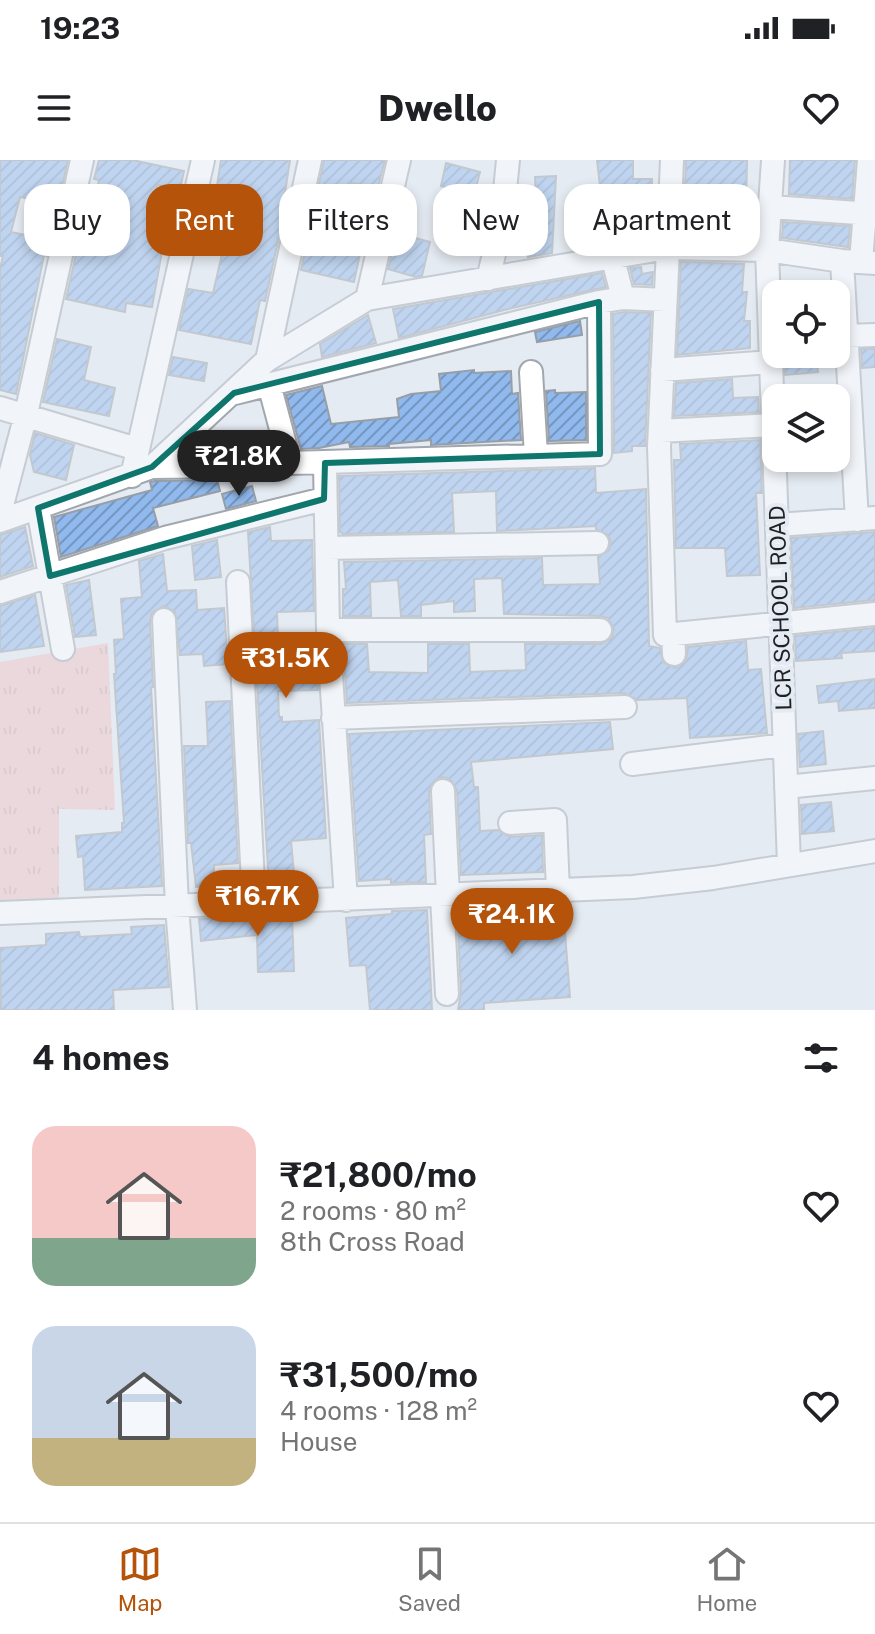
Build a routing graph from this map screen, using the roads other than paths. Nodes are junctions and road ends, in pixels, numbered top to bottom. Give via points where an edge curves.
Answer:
1 (82, 160) edge
2 (203, 160) edge
3 (310, 160) edge
4 (399, 160) edge
5 (508, 160) edge
6 (672, 160) edge
7 (773, 160) edge
8 (869, 160) edge
9 (305, 184) edge
10 (394, 184) edge
11 (671, 184) edge
12 (771, 207) junction
13 (870, 217) edge
14 (760, 250) edge
15 (767, 250) junction
16 (289, 256) edge
17 (377, 256) edge
18 (628, 256) edge
19 (667, 256) edge
20 (613, 259) junction
21 (860, 262) edge
22 (488, 279) junction
23 (768, 280) edge
24 (623, 298) junction
25 (367, 299) junction
26 (665, 300) junction
27 (599, 302) junction
28 (850, 315) edge
29 (875, 335) edge
30 (850, 336) edge
31 (267, 360) junction
32 (762, 363) edge
33 (849, 368) edge
34 (662, 370) junction
35 (531, 372) dead end
36 (269, 384) junction
37 (234, 393) junction
38 (0, 408) edge
39 (26, 414) junction
40 (762, 426) edge
41 (660, 431) junction
42 (137, 449) junction
43 (536, 456) junction
44 (290, 463) junction
45 (325, 463) junction
46 (233, 466) dead end
47 (267, 467) dead end
48 (142, 471) junction
49 (775, 472) edge
50 (324, 499) junction
51 (38, 508) junction
52 (0, 513) edge
53 (866, 519) edge
54 (0, 521) edge
55 (777, 525) junction
56 (597, 543) dead end
57 (327, 548) junction
58 (50, 576) junction
59 (238, 582) dead end
60 (0, 592) edge
61 (875, 614) edge
62 (164, 620) dead end
63 (780, 622) junction
64 (328, 630) junction
65 (600, 630) dead end
66 (63, 649) dead end
67 (625, 707) dead end
68 (333, 718) junction
69 (784, 745) junction
70 (632, 764) dead end
71 (875, 778) edge
72 (786, 787) junction
73 (443, 791) dead end
74 (510, 823) dead end
75 (875, 851) edge
76 (789, 865) junction
77 (558, 891) junction
78 (445, 896) junction
79 (346, 900) junction
80 (254, 903) junction
81 (177, 906) junction
82 (0, 913) edge
83 (447, 994) dead end
84 (185, 1010) edge

1 - 39 street
2 - 42 street
3 - 9 street
4 - 10 street
5 - 22 street via 502,221
6 - 11 street
7 - 12 street, LCR SCHOOL ROAD
8 - 13 street
12 - 13 street
12 - 15 street, LCR SCHOOL ROAD
13 - 21 street
14 - 15 street
15 - 21 street
15 - 23 street, LCR SCHOOL ROAD
16 - 31 street
17 - 25 street
18 - 20 street
19 - 26 street
20 - 22 street
20 - 24 street
21 - 28 street
22 - 25 street
24 - 26 street
24 - 27 street
25 - 31 street
26 - 34 street
27 - 36 street
27 - 43 street via 600,454
29 - 30 street
31 - 37 street
32 - 34 street
33 - 53 street
34 - 41 street
35 - 43 street
36 - 37 street
36 - 44 street
37 - 48 street
38 - 39 street
39 - 42 street
39 - 52 street
40 - 41 street
41 - 63 street via 665,635 674,644
42 - 48 street
43 - 45 street
44 - 45 street
44 - 47 street
45 - 50 street
46 - 48 street
48 - 51 street
49 - 55 street, LCR SCHOOL ROAD
50 - 57 street
50 - 58 street via 165,538
51 - 54 street
51 - 58 street
53 - 55 street
55 - 63 street, LCR SCHOOL ROAD
56 - 57 street
57 - 64 street
58 - 60 street
58 - 66 street
59 - 80 street
61 - 63 street
62 - 81 street
63 - 69 street, LCR SCHOOL ROAD
64 - 65 street
64 - 68 street
67 - 68 street
68 - 79 street
69 - 70 street
69 - 72 street, LCR SCHOOL ROAD
71 - 72 street
72 - 76 street, LCR SCHOOL ROAD
73 - 78 street
74 - 77 street via 555,820
75 - 76 street
76 - 77 street via 700,880
77 - 78 street
78 - 79 street
78 - 83 street
79 - 80 street
80 - 81 street
81 - 82 street
81 - 84 street

